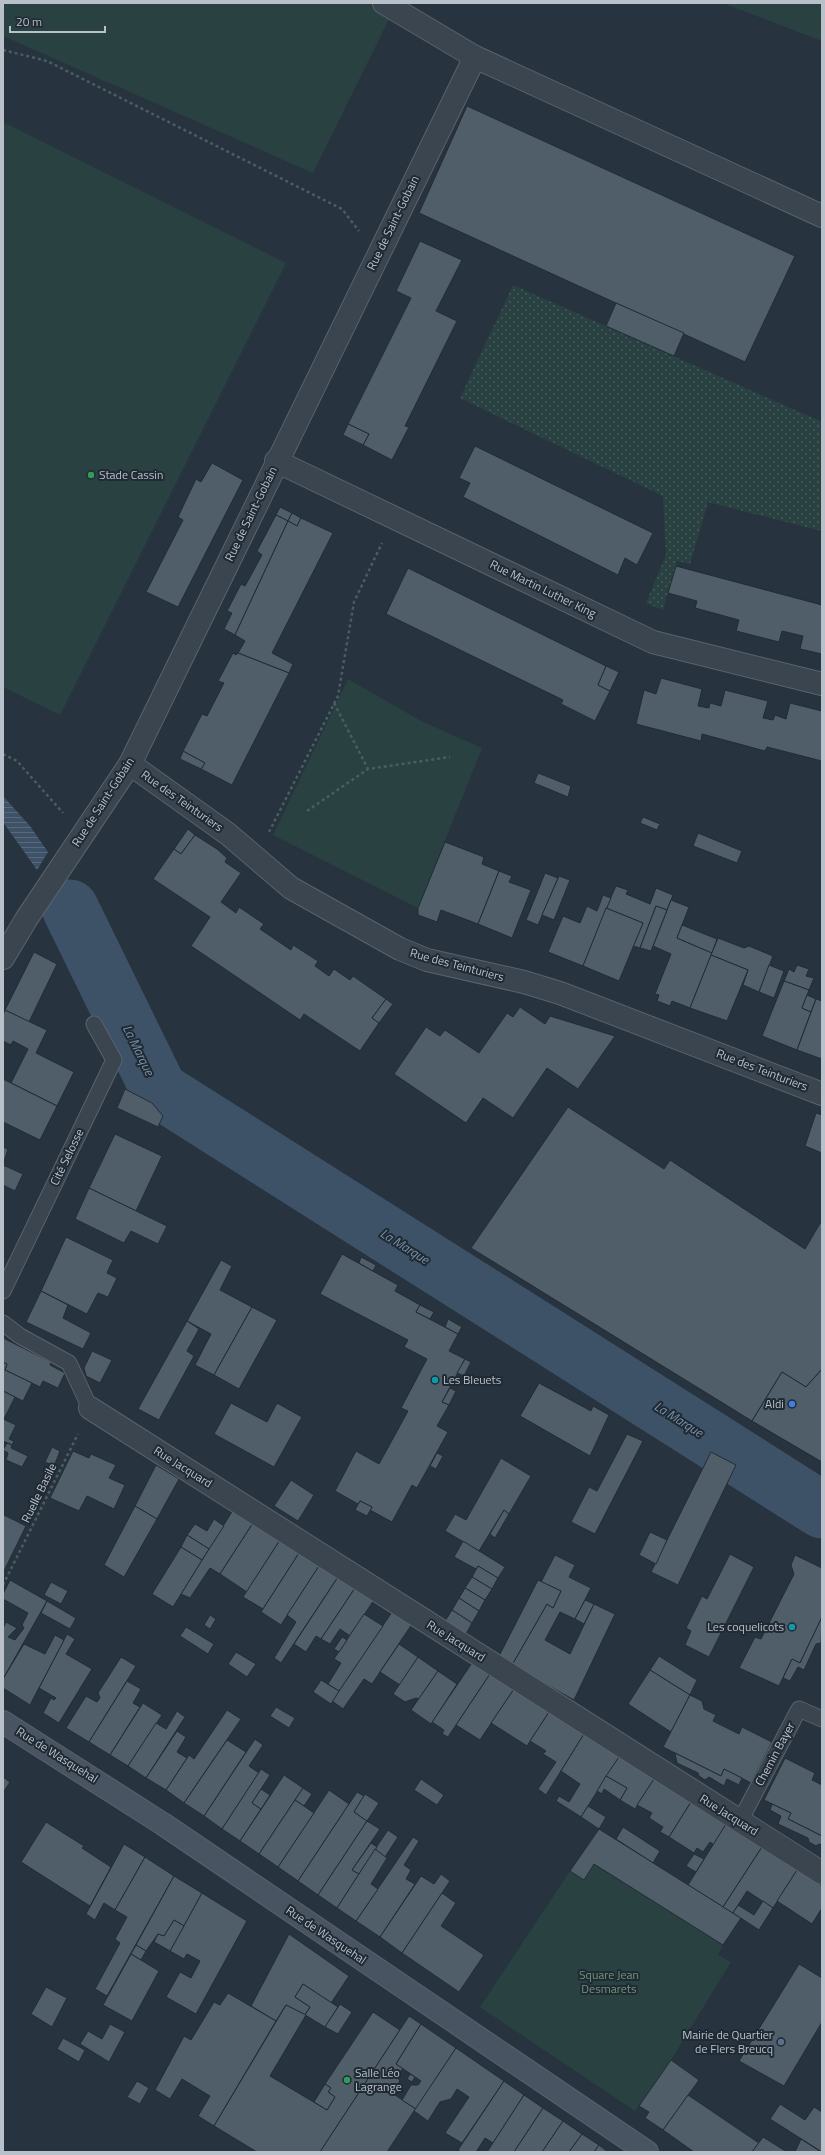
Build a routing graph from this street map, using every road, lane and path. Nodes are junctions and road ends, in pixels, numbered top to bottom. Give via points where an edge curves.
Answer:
1 (384, 3) edge
2 (3, 50) edge
3 (475, 57) junction
4 (822, 216) edge
5 (374, 262) junction
6 (276, 461) junction
7 (394, 518) junction
8 (822, 684) edge
9 (334, 703) junction
10 (3, 754) edge
11 (450, 757) dead end
12 (130, 764) junction
13 (368, 769) junction
14 (307, 811) dead end
15 (82, 834) junction
16 (256, 859) junction
17 (3, 958) edge
18 (94, 1024) dead end
19 (822, 1094) edge
20 (3, 1291) edge
21 (3, 1323) edge
22 (90, 1408) junction
23 (3, 1586) edge
24 (822, 1719) edge
25 (3, 1722) edge
26 (740, 1821) junction
27 (822, 1873) edge
28 (647, 2152) edge

1 - 3 street
2 - 5 path via 47,61 342,209 357,227
3 - 4 street
3 - 5 street, Rue de Saint-Gobain
5 - 6 street, Rue de Saint-Gobain
6 - 7 street, Rue Martin Luther King
6 - 12 street, Rue de Saint-Gobain
7 - 8 street, Rue Martin Luther King via 653,642
7 - 9 path via 354,602 341,681
9 - 13 path
9 - 16 path
10 - 15 path via 17,761
11 - 13 path
12 - 15 street, Rue de Saint-Gobain
12 - 16 street, Rue des Teinturiers via 228,834
13 - 14 path
15 - 17 street, Rue de Saint-Gobain
16 - 19 street, Rue des Teinturiers via 291,888 400,949 428,960 560,993
18 - 20 lane, Cité Selosse via 114,1060
21 - 22 lane via 20,1336 69,1363
22 - 23 path, Ruelle Basile
22 - 26 street, Rue Jacquard
24 - 26 lane, Chemin Bayer via 799,1709
25 - 28 street, Rue de Wasquehal via 137,1807
26 - 27 street, Rue Jacquard

